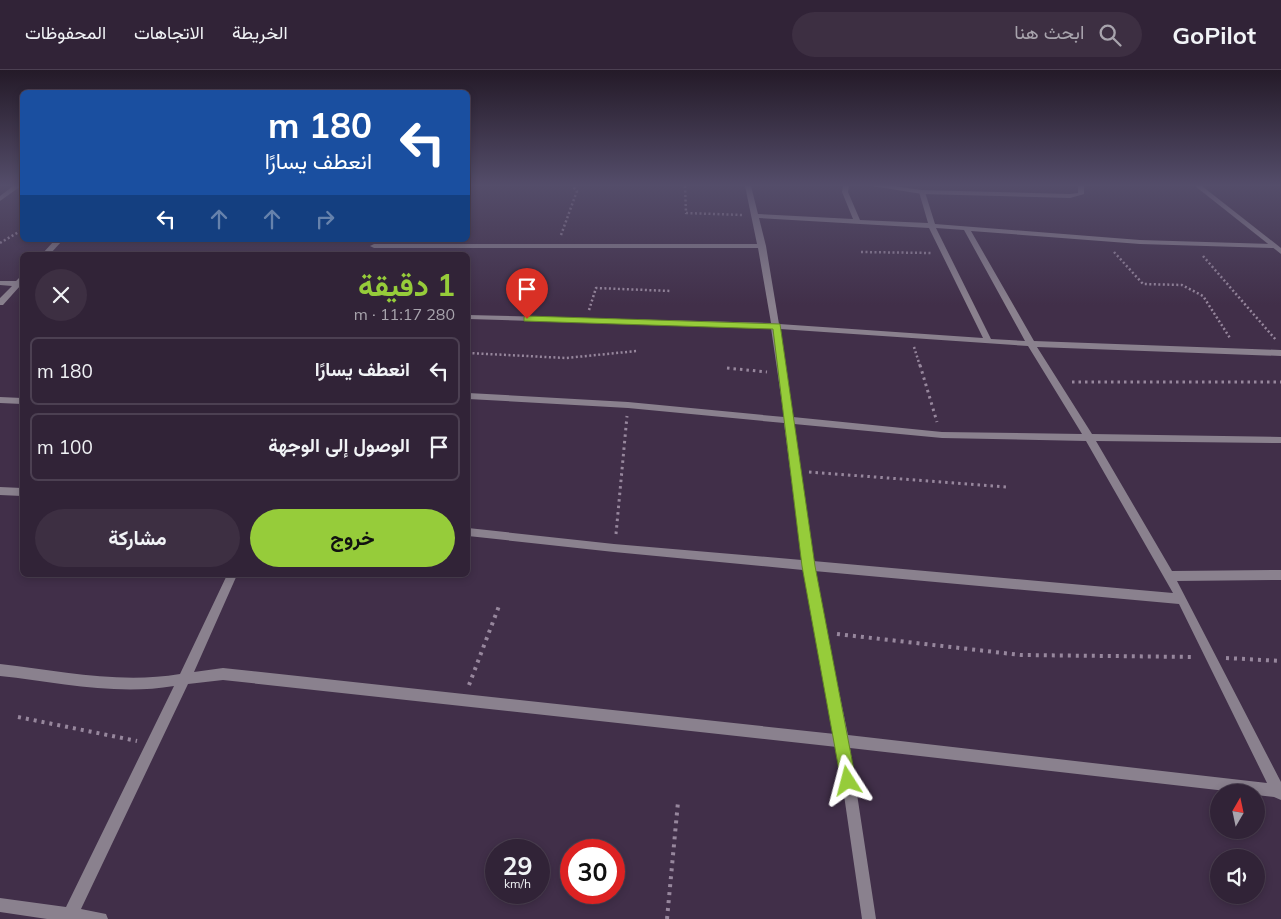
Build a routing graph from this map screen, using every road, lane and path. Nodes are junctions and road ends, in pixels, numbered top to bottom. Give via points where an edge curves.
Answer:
1 (565, 226) edge
2 (757, 226) edge
3 (926, 226) edge
4 (932, 226) junction
5 (1248, 226) edge
6 (967, 229) junction
7 (20, 231) edge
8 (1104, 240) junction
9 (57, 242) edge
10 (0, 243) edge
11 (375, 243) edge
12 (1192, 245) junction
13 (557, 246) junction
14 (762, 246) junction
15 (1273, 246) junction
16 (48, 252) edge
17 (861, 252) dead end
18 (1281, 252) edge
19 (945, 254) junction
20 (0, 283) edge
21 (20, 283) edge
22 (20, 284) edge
23 (671, 291) dead end
24 (0, 304) edge
25 (470, 317) edge
26 (586, 320) junction
27 (777, 326) junction
28 (910, 334) junction
29 (988, 340) junction
30 (1031, 344) junction
31 (1281, 346) edge
32 (637, 351) dead end
33 (470, 352) edge
34 (1240, 352) junction
35 (1281, 353) edge
36 (727, 368) dead end
37 (783, 374) junction
38 (1055, 382) junction
39 (1281, 382) edge
40 (470, 396) edge
41 (0, 400) edge
42 (20, 402) edge
43 (628, 405) junction
44 (790, 422) junction
45 (942, 435) junction
46 (1089, 437) junction
47 (1281, 440) edge
48 (796, 471) junction
49 (1007, 487) dead end
50 (0, 491) edge
51 (20, 492) edge
52 (470, 532) edge
53 (614, 548) junction
54 (808, 566) junction
55 (1281, 575) edge
56 (1170, 576) junction
57 (231, 577) edge
58 (1182, 599) junction
59 (498, 606) dead end
60 (819, 632) junction
61 (1213, 657) junction
62 (1281, 661) edge
63 (0, 670) edge
64 (186, 677) junction
65 (464, 700) junction
66 (18, 717) dead end
67 (843, 742) junction
68 (152, 744) junction
69 (1280, 792) edge
70 (678, 802) dead end
71 (0, 905) edge
72 (69, 917) edge
73 (101, 919) edge
74 (667, 919) edge
75 (869, 919) edge

1 - 13 path
2 - 14 street
3 - 4 street
4 - 6 street
4 - 19 street
5 - 15 street
6 - 8 street
6 - 30 street
7 - 10 path
8 - 12 street
8 - 34 path via 1143,284 1182,285 1203,296
9 - 16 street
11 - 13 street
12 - 15 street
12 - 31 path
13 - 14 street
14 - 27 street
15 - 18 street
17 - 19 path
19 - 29 street
20 - 21 street
22 - 24 street
23 - 26 path via 596,288
25 - 26 street
26 - 27 street
27 - 28 street
27 - 37 street
28 - 29 street
28 - 45 path
29 - 30 street
30 - 34 street
30 - 38 street
32 - 33 path via 566,358
34 - 35 street
36 - 37 path
37 - 44 street
38 - 39 path
38 - 46 street
40 - 43 street
41 - 42 street
43 - 44 street
43 - 53 path
44 - 45 street
44 - 48 street
45 - 46 street
46 - 47 street
46 - 56 street
48 - 49 path
48 - 54 street
50 - 51 street
52 - 53 street
53 - 54 street
54 - 58 street
54 - 60 street
55 - 56 street
56 - 58 street
57 - 64 street
58 - 61 street
59 - 65 path
60 - 61 path via 1021,655
60 - 67 street
61 - 62 path
61 - 69 street
63 - 64 street via 137,684
64 - 65 street via 223,674
64 - 68 street
65 - 67 street
66 - 68 path
67 - 69 street
67 - 75 street
68 - 72 street
70 - 74 path
71 - 72 street
72 - 73 street

